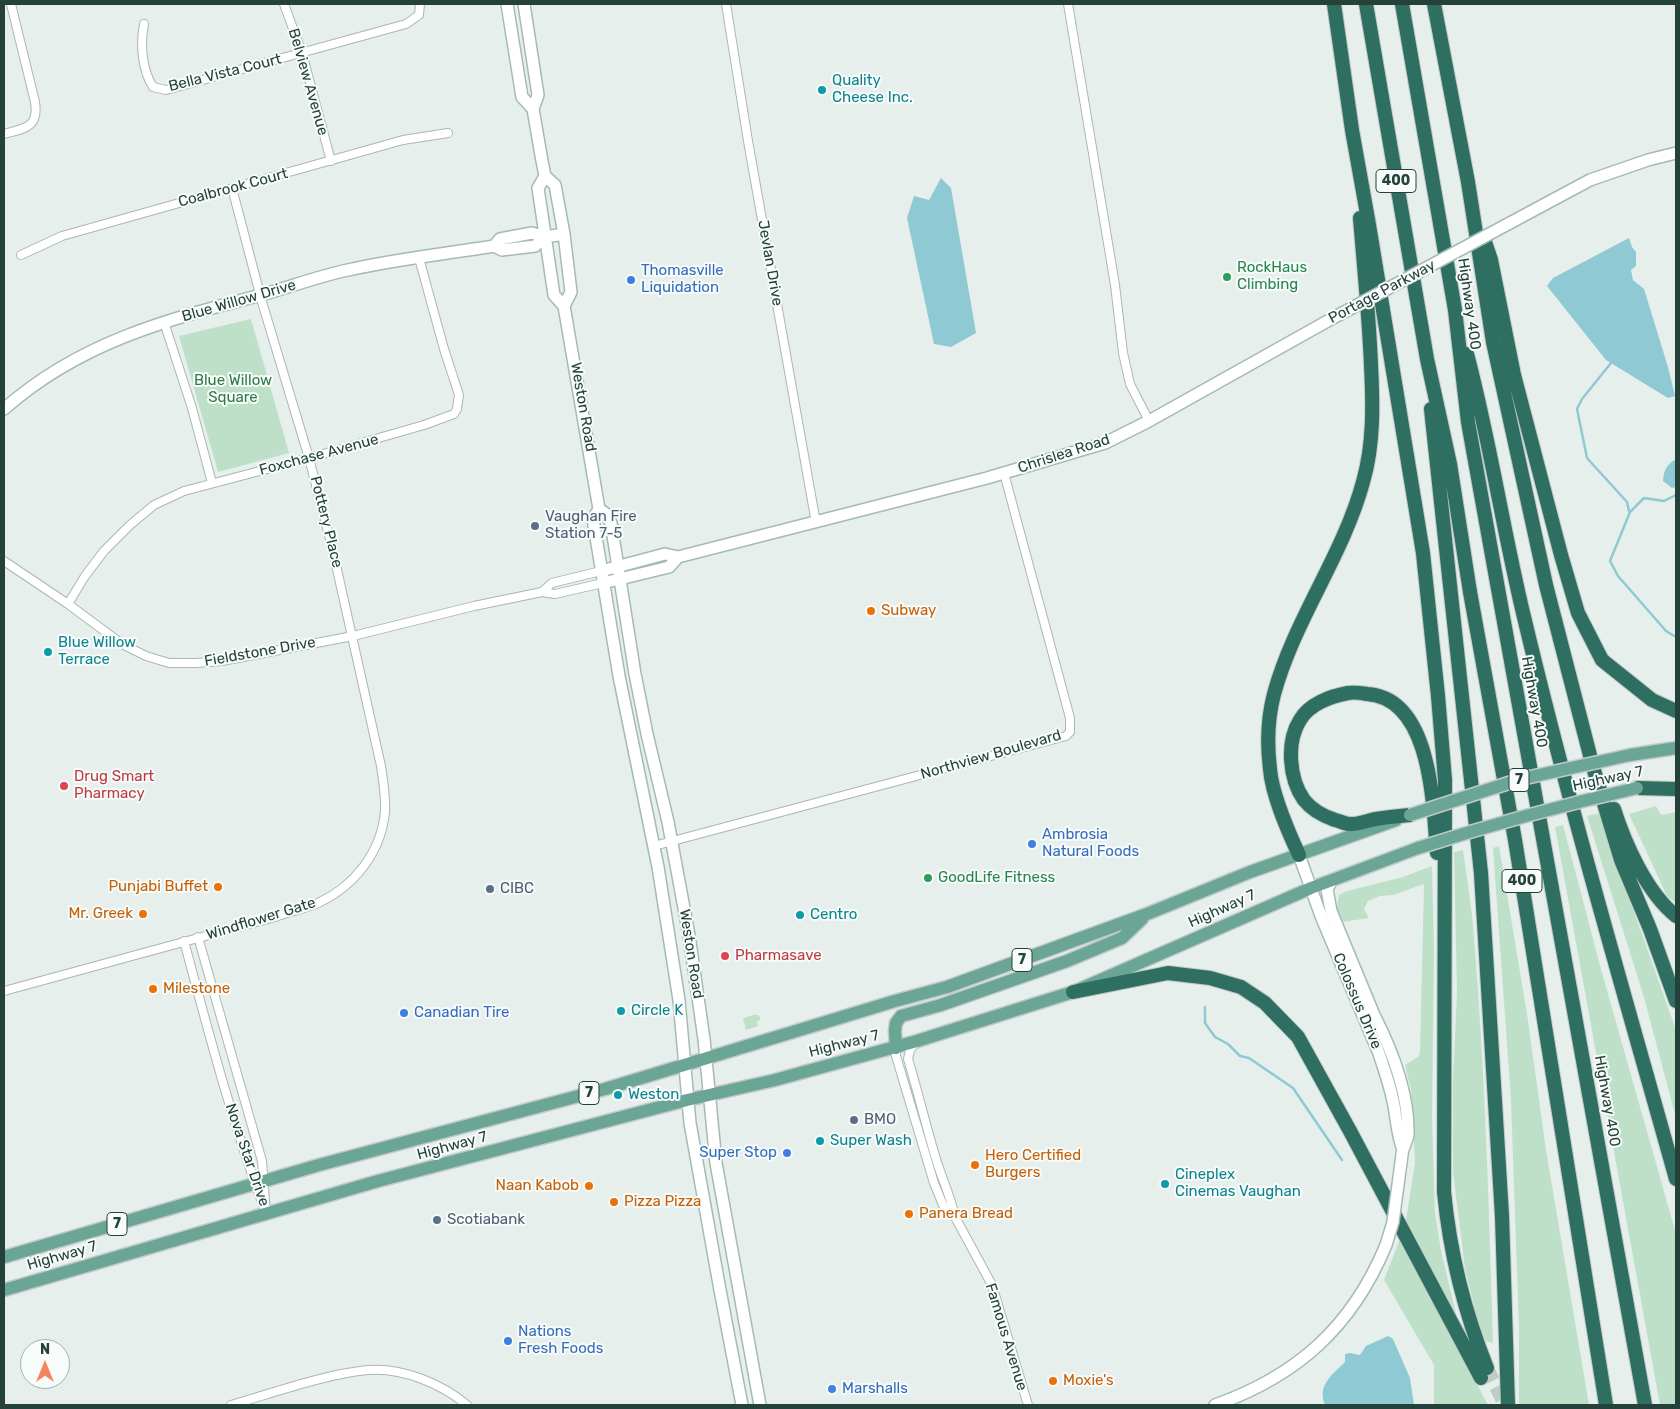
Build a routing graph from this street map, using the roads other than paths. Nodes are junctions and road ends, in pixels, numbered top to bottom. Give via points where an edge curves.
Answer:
1 (11, 4) edge
2 (284, 4) edge
3 (420, 4) edge
4 (507, 4) edge
5 (524, 4) edge
6 (726, 4) edge
7 (1068, 4) edge
8 (1334, 4) edge
9 (1366, 4) edge
10 (1402, 4) edge
11 (1434, 4) edge
12 (144, 24) dead end
13 (302, 53) junction
14 (533, 109) junction
15 (1352, 130) junction
16 (448, 133) dead end
17 (4, 134) edge
18 (1676, 153) edge
19 (331, 161) junction
20 (545, 176) junction
21 (1468, 182) junction
22 (232, 188) junction
23 (564, 234) junction
24 (545, 237) junction
25 (21, 255) dead end
26 (419, 258) junction
27 (260, 295) junction
28 (564, 306) junction
29 (1455, 310) junction
30 (164, 322) junction
31 (1427, 359) junction
32 (4, 409) edge
33 (1149, 421) junction
34 (310, 458) junction
35 (1004, 473) junction
36 (212, 483) junction
37 (600, 509) junction
38 (816, 523) junction
39 (678, 557) junction
40 (4, 561) edge
41 (619, 566) junction
42 (601, 571) junction
43 (621, 579) junction
44 (603, 583) junction
45 (542, 592) junction
46 (68, 604) junction
47 (353, 636) junction
48 (1676, 711) edge
49 (1676, 748) edge
50 (1593, 767) junction
51 (1676, 782) edge
52 (1637, 788) junction
53 (1676, 789) edge
54 (1410, 815) junction
55 (672, 842) junction
56 (654, 846) junction
57 (1299, 855) junction
58 (1332, 880) junction
59 (1445, 883) junction
60 (1310, 888) junction
61 (1326, 913) junction
62 (1147, 914) junction
63 (1676, 916) edge
64 (198, 937) junction
65 (184, 941) junction
66 (4, 991) edge
67 (1073, 992) junction
68 (1676, 1001) edge
69 (917, 1041) junction
70 (896, 1048) junction
71 (706, 1058) junction
72 (684, 1066) junction
73 (709, 1095) junction
74 (687, 1100) junction
75 (1676, 1179) edge
76 (260, 1182) junction
77 (266, 1214) junction
78 (955, 1217) junction
79 (4, 1257) edge
80 (4, 1290) edge
81 (1506, 1366) junction
82 (231, 1405) edge
83 (467, 1405) edge
84 (742, 1405) edge
85 (760, 1405) edge
86 (1028, 1405) edge
87 (1214, 1405) edge
88 (1503, 1405) edge
89 (1508, 1405) edge
90 (1606, 1405) edge
91 (1646, 1405) edge

1 - 17 street via 36,117 26,128
2 - 13 street, Belview Avenue
3 - 13 street, Bella Vista Court via 419,15 406,24
4 - 14 main road, Weston Road via 522,97
5 - 14 main road, Weston Road via 538,95
6 - 38 street, Jevlan Drive
7 - 33 street via 1115,285 1123,353 1130,384
8 - 15 highway
9 - 31 highway, 400
10 - 29 highway, Highway 400 / 400
11 - 21 highway
12 - 13 street, Bella Vista Court via 141,38 143,58 150,84 157,89 166,90
13 - 19 street, Belview Avenue
14 - 20 main road, Weston Road
15 - 57 highway via 1365,268 1373,410 1363,482 1346,530 1289,651 1274,695 1269,732 1270,770
15 - 59 highway via 1423,553 1445,780
16 - 19 street, Coalbrook Court via 403,140
18 - 33 main road, Portage Parkway, bridge via 1590,180
19 - 22 street, Coalbrook Court
20 - 23 main road, Weston Road via 555,185
20 - 24 main road, Weston Road via 538,188
21 - 48 highway via 1491,260 1514,374 1547,504 1578,613 1602,660 1652,700
21 - 50 highway via 1496,352 1546,585
22 - 25 street, Coalbrook Court via 62,236
22 - 27 street, Pottery Place
23 - 24 main road, Blue Willow Drive
23 - 28 main road, Weston Road via 571,292
24 - 26 main road, Blue Willow Drive via 532,233 500,239 494,246
24 - 28 main road, Weston Road via 554,295
26 - 27 main road, Blue Willow Drive via 348,270
26 - 34 street, Foxchase Avenue via 459,395 458,409 446,418
27 - 30 main road, Blue Willow Drive
27 - 34 street, Pottery Place
28 - 37 main road, Weston Road
29 - 75 highway via 1483,417 1524,616 1585,852
29 - 91 highway, Highway 400 / 400 via 1468,422
30 - 32 main road, Blue Willow Drive via 86,352
30 - 36 street
31 - 81 highway via 1481,873 1502,1216
31 - 90 highway, 400 via 1450,464 1515,840
33 - 35 main road, Chrislea Road via 1105,443
34 - 36 street, Foxchase Avenue
34 - 47 street, Pottery Place
35 - 38 main road, Chrislea Road
35 - 55 street, Northview Boulevard via 1070,718 1070,732 1066,736
36 - 46 street, Foxchase Avenue via 154,505 130,525 104,551
37 - 41 main road, Weston Road via 611,523
37 - 42 main road, Weston Road via 593,519
38 - 39 main road, Chrislea Road
39 - 41 main road, Chrislea Road via 666,554
39 - 43 main road, Chrislea Road via 669,567
40 - 46 street, Fieldstone Drive
41 - 42 main road, Fieldstone Drive
41 - 43 main road, Weston Road
42 - 44 main road, Weston Road
42 - 45 street, Fieldstone Drive via 552,583
43 - 44 main road, Fieldstone Drive
43 - 55 main road, Weston Road via 635,674
44 - 45 street, Fieldstone Drive via 555,594
44 - 56 main road, Weston Road
45 - 47 street, Fieldstone Drive
46 - 47 street, Fieldstone Drive via 122,644 169,663 222,661
47 - 64 street, Windflower Gate via 385,794 383,823 372,853 348,884 319,902
49 - 54 main road, Highway 7 / 7, bridge via 1521,779
50 - 63 highway via 1604,780 1638,865 1656,896
50 - 68 highway via 1621,860
51 - 52 main road, Highway 7 / 7
52 - 53 highway
52 - 58 main road, Highway 7 / 7, bridge via 1498,823
54 - 57 main road, Highway 7 / 7
54 - 59 highway via 1350,824 1323,816 1304,799 1293,775 1290,746 1300,720 1310,709 1324,700 1350,692 1376,694 1403,710 1418,735 1431,788 1438,866
55 - 56 street, Northview Boulevard
55 - 71 main road, Weston Road
56 - 72 main road, Weston Road via 679,1000
57 - 60 main road, Colossus Drive
57 - 62 main road, Highway 7 / 7
58 - 60 main road, Highway 7 / 7
58 - 61 main road, Colossus Drive via 1327,889
59 - 67 highway via 1444,1192 1452,1256 1484,1373 1298,1038 1264,1003 1241,987 1210,978 1168,973
60 - 61 main road, Colossus Drive
60 - 67 main road, Highway 7 / 7
61 - 87 main road, Colossus Drive, bridge via 1386,1073 1395,1111 1403,1153 1393,1222 1376,1268 1345,1318 1288,1370 1246,1394
62 - 70 main road via 1122,938 1067,962 901,1016 896,1023
62 - 71 main road, Highway 7 / 7 via 947,987
64 - 65 street, Windflower Gate
64 - 76 street, Nova Star Drive via 262,1161
65 - 66 street, Windflower Gate
65 - 76 street, Nova Star Drive via 228,1098
67 - 69 main road, Highway 7 / 7
69 - 70 main road, Highway 7 / 7
69 - 78 street, Famous Avenue via 908,1059
70 - 73 main road, Highway 7 / 7
70 - 78 street, Famous Avenue via 934,1183 942,1205
71 - 72 main road, Highway 7 / 7
71 - 73 main road, Weston Road
72 - 74 main road, Weston Road
72 - 76 main road, Highway 7 / 7
73 - 74 main road, Highway 7 / 7
73 - 85 main road, Weston Road via 716,1162
74 - 77 main road, Highway 7 / 7
74 - 84 main road, Weston Road
76 - 77 street, Nova Star Drive
76 - 79 main road, Highway 7 / 7
77 - 80 main road, Highway 7 / 7
78 - 86 street, Famous Avenue via 992,1285
81 - 88 highway
81 - 89 highway
82 - 83 street via 318,1380 369,1370 393,1372 429,1382

